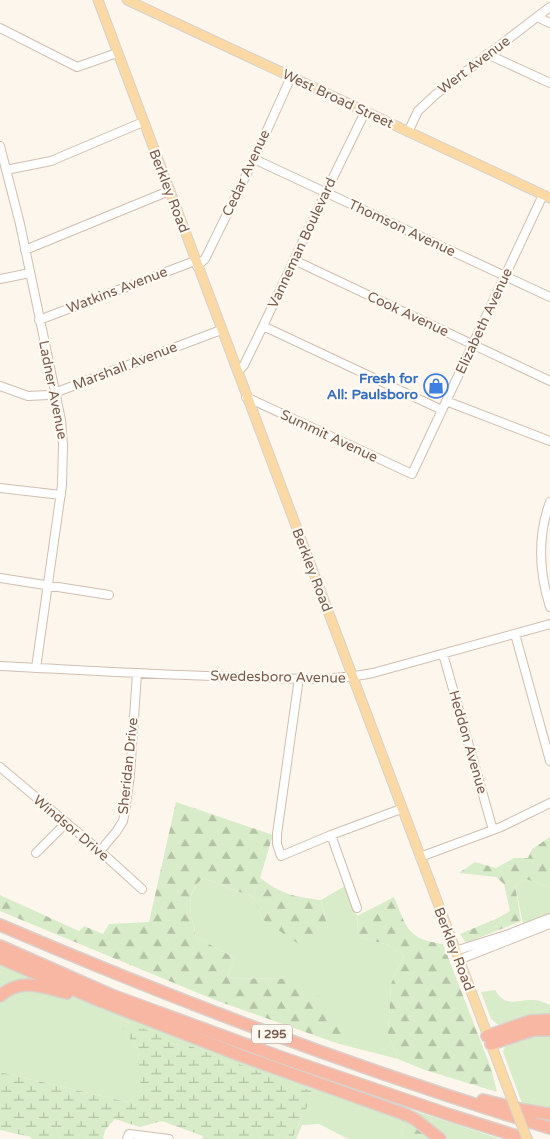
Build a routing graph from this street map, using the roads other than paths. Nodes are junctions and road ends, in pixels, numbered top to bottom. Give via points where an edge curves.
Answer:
1 (98, 0) edge
2 (127, 0) edge
3 (550, 7) edge
4 (537, 17) junction
5 (550, 23) edge
6 (0, 28) edge
7 (117, 53) junction
8 (487, 54) junction
9 (291, 77) junction
10 (550, 83) edge
11 (365, 112) junction
12 (143, 122) junction
13 (408, 132) junction
14 (0, 146) edge
15 (254, 159) junction
16 (6, 170) junction
17 (169, 191) junction
18 (326, 192) junction
19 (546, 197) edge
20 (25, 250) junction
21 (294, 260) junction
22 (196, 263) junction
23 (30, 272) junction
24 (505, 276) junction
25 (0, 279) edge
26 (550, 297) edge
27 (40, 320) junction
28 (263, 326) junction
29 (221, 330) junction
30 (473, 344) junction
31 (238, 372) junction
32 (550, 380) edge
33 (0, 386) edge
34 (54, 393) junction
35 (246, 397) junction
36 (446, 401) junction
37 (442, 410) junction
38 (550, 441) edge
39 (412, 474) joint
40 (0, 488) edge
41 (61, 495) junction
42 (550, 502) edge
43 (0, 578) edge
44 (48, 585) junction
45 (109, 595) dead end
46 (550, 607) edge
47 (550, 624) edge
48 (515, 634) junction
49 (443, 654) junction
50 (0, 666) edge
51 (36, 668) junction
52 (137, 674) junction
53 (299, 678) junction
54 (352, 678) junction
55 (550, 761) edge
56 (0, 767) edge
57 (550, 804) edge
58 (401, 809) junction
59 (66, 823) junction
60 (493, 830) junction
61 (331, 835) junction
62 (100, 851) junction
63 (36, 853) dead end
64 (420, 857) junction
65 (142, 889) dead end
66 (357, 908) dead end
67 (550, 918) edge
68 (550, 924) edge
69 (0, 925) edge
70 (0, 946) edge
71 (456, 955) junction
72 (0, 958) edge
73 (0, 996) edge
74 (98, 1000) junction
75 (203, 1009) junction
76 (550, 1020) edge
77 (550, 1030) edge
78 (489, 1040) junction
79 (550, 1114) edge
80 (550, 1128) edge
81 (127, 1139) edge
82 (169, 1139) edge
83 (440, 1139) edge
84 (527, 1139) edge

1 - 7 main road, Berkley Road
2 - 9 main road, West Broad Street
3 - 4 street, Wert Avenue
4 - 5 street
4 - 8 street, Wert Avenue
6 - 7 street via 77,67
7 - 12 main road, Berkley Road
8 - 10 street
8 - 13 street, Wert Avenue via 418,111
9 - 11 main road, West Broad Street
9 - 15 street, Cedar Avenue
11 - 13 main road, West Broad Street
11 - 18 street, Vanneman Boulevard
12 - 16 street via 51,161
12 - 17 main road, Berkley Road
13 - 19 main road, West Broad Street
14 - 16 street, Ladner Avenue
15 - 18 street, Thomson Avenue
15 - 22 street, Cedar Avenue via 205,259
16 - 20 street, Ladner Avenue
17 - 20 street
17 - 22 main road, Berkley Road
18 - 21 street, Vanneman Boulevard
18 - 24 street, Thomson Avenue
19 - 24 street, Elizabeth Avenue
20 - 23 street, Ladner Avenue
21 - 28 street, Vanneman Boulevard
21 - 30 street, Cook Avenue
22 - 27 street, Watkins Avenue
22 - 29 main road, Berkley Road
23 - 25 street
23 - 27 street, Ladner Avenue
24 - 26 street, Thomson Avenue
24 - 30 street, Elizabeth Avenue
27 - 34 street, Ladner Avenue
28 - 31 street, Vanneman Boulevard
28 - 37 street
29 - 31 main road, Berkley Road
29 - 34 street, Marshall Avenue
30 - 32 street, Cook Avenue
30 - 36 street, Elizabeth Avenue
31 - 35 main road, Berkley Road
33 - 34 street, Marshall Avenue via 28,396
34 - 41 street, Ladner Avenue via 63,445
35 - 39 street, Summit Avenue
35 - 54 main road, Berkley Road
36 - 37 street, Elizabeth Avenue
36 - 38 street
37 - 39 street, Elizabeth Avenue
40 - 41 street
41 - 44 street, Ladner Avenue
42 - 46 street via 542,528 540,556
43 - 44 street
44 - 45 street
44 - 51 street, Ladner Avenue
47 - 48 street, Swedesboro Avenue
48 - 49 street, Swedesboro Avenue
48 - 55 street
49 - 54 street, Swedesboro Avenue
49 - 60 street, Heddon Avenue
50 - 51 street, Swedesboro Avenue
51 - 52 street, Swedesboro Avenue
52 - 53 street, Swedesboro Avenue
52 - 62 street, Sheridan Drive via 125,812 116,832
53 - 54 street, Swedesboro Avenue
53 - 61 street via 276,844 281,856
54 - 58 main road, Berkley Road
56 - 59 street, Windsor Drive
57 - 60 street
58 - 61 street
58 - 64 main road, Berkley Road
59 - 62 street, Windsor Drive
59 - 63 street
60 - 64 street
61 - 66 street
62 - 65 street, Windsor Drive
64 - 71 main road, Berkley Road
67 - 71 street
68 - 71 street
69 - 75 highway, I 295
70 - 84 highway, I 295 via 111,994 284,1058
71 - 78 main road, Berkley Road
72 - 74 highway
73 - 74 highway via 11,987 28,984
74 - 83 highway via 407,1115
75 - 79 highway via 218,1008 460,1094
75 - 80 highway, I 295
76 - 78 highway via 530,1021
77 - 78 highway via 533,1030
78 - 84 main road, Berkley Road, bridge
81 - 82 street via 129,1134

